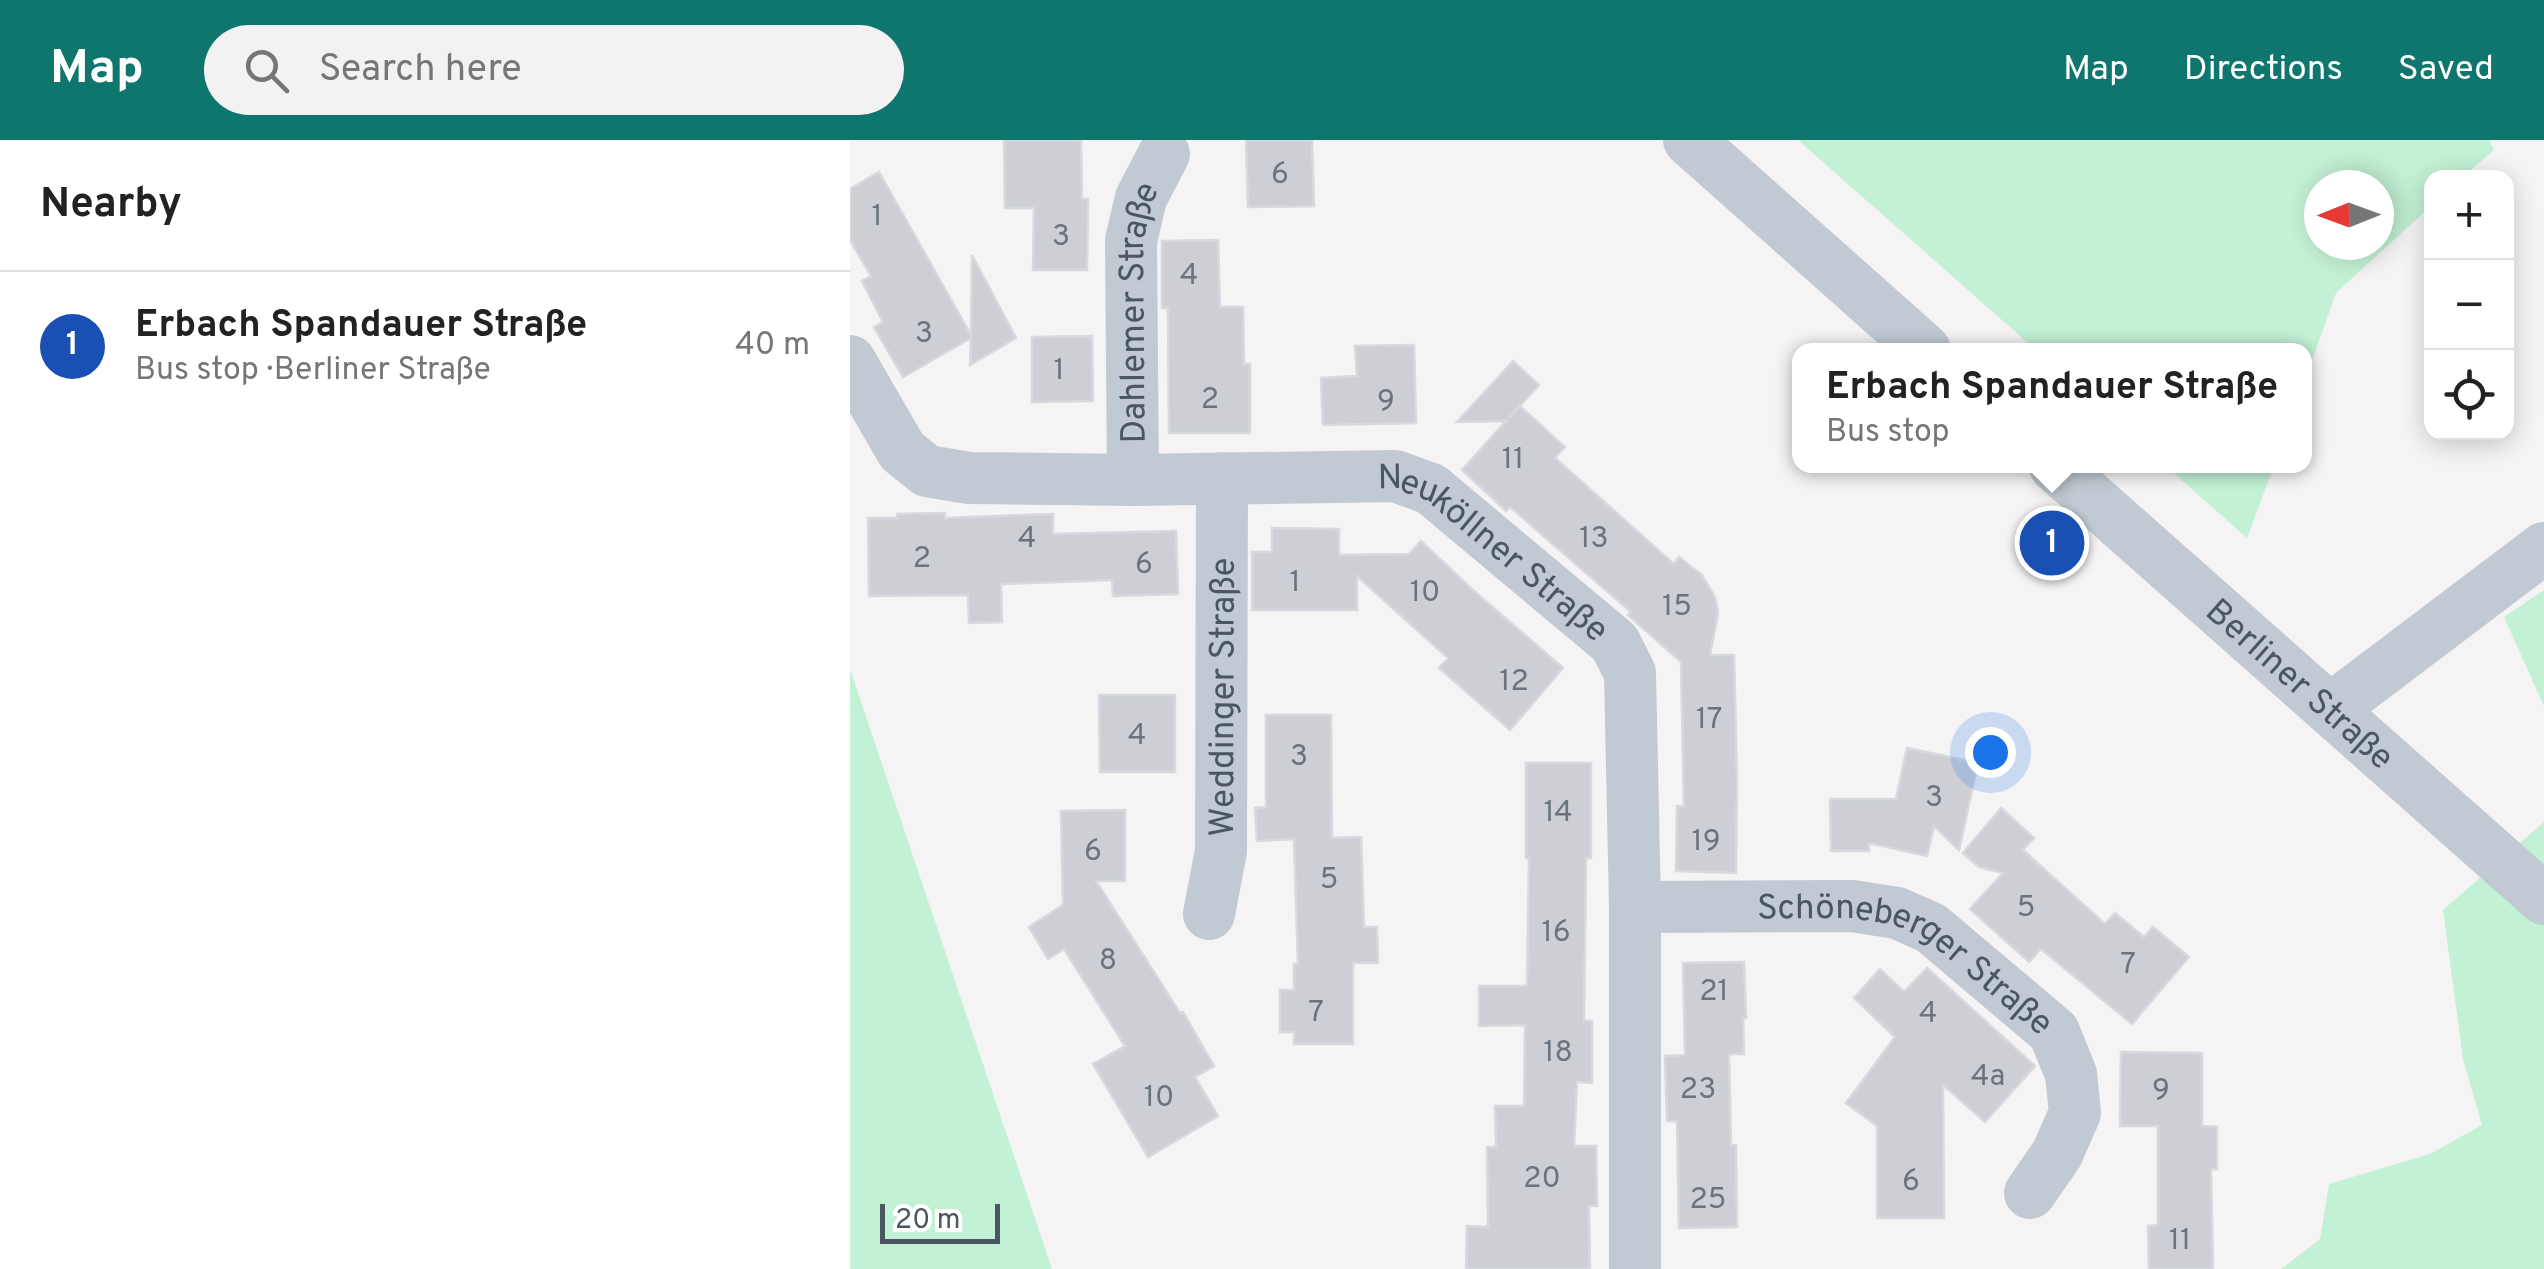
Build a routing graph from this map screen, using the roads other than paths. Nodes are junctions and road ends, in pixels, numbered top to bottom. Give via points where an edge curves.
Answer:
1 (1690, 140) edge
2 (1164, 154) dead end
3 (1917, 343) edge
4 (850, 362) edge
5 (2063, 473) edge
6 (1222, 478) junction
7 (1133, 480) junction
8 (2544, 548) edge
9 (2330, 709) junction
10 (2544, 899) edge
11 (1635, 908) junction
12 (1208, 914) dead end
13 (2030, 1193) dead end
14 (1636, 1269) edge

1 - 3 street
2 - 7 street, Dahlemer Straße via 1141,198 1132,241
4 - 7 street, Neuköllner Straße via 902,451 927,471 969,478
5 - 9 street, Berliner Straße
6 - 7 street, Neuköllner Straße
6 - 11 street, Neuköllner Straße via 1395,476 1431,490 1616,643 1630,674
6 - 12 street, Weddinger Straße via 1221,851
8 - 9 street
9 - 10 street, Berliner Straße
11 - 13 street, Schöneberger Straße via 1852,906 1897,913 1931,928 2054,1032 2071,1074 2075,1113 2058,1154
11 - 14 street, Neuköllner Straße

